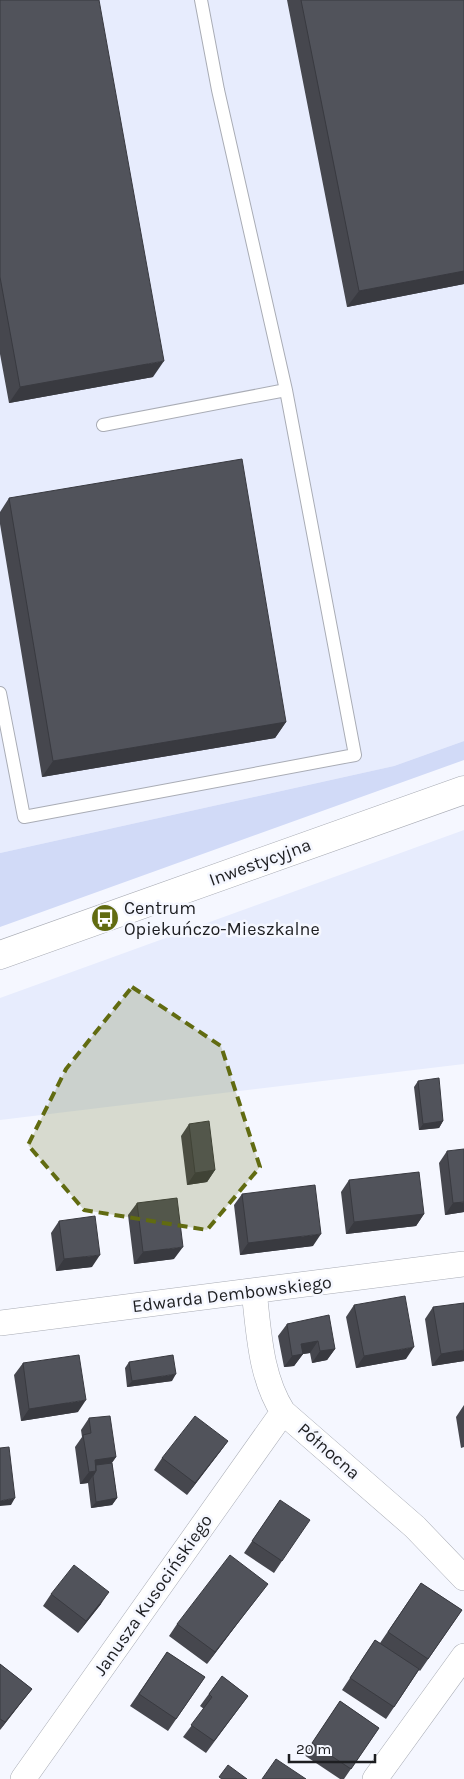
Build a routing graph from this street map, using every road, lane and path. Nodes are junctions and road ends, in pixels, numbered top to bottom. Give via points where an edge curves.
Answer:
1 (201, 0) edge
2 (286, 390) junction
3 (103, 425) dead end
4 (0, 693) edge
5 (464, 790) edge
6 (0, 955) edge
7 (464, 1264) edge
8 (254, 1291) junction
9 (0, 1323) edge
10 (283, 1412) junction
11 (464, 1578) edge
12 (464, 1656) edge
13 (23, 1779) edge
14 (375, 1779) edge

1 - 2 lane via 220,100
2 - 3 lane
2 - 4 lane via 355,755 24,817
5 - 6 street, Inwestycyjna
7 - 8 street, Edwarda Dembowskiego
8 - 9 street, Edwarda Dembowskiego
8 - 10 street, Północna via 265,1370
10 - 11 street, Północna via 378,1492
10 - 13 street, Janusza Kusocińskiego
12 - 14 street

